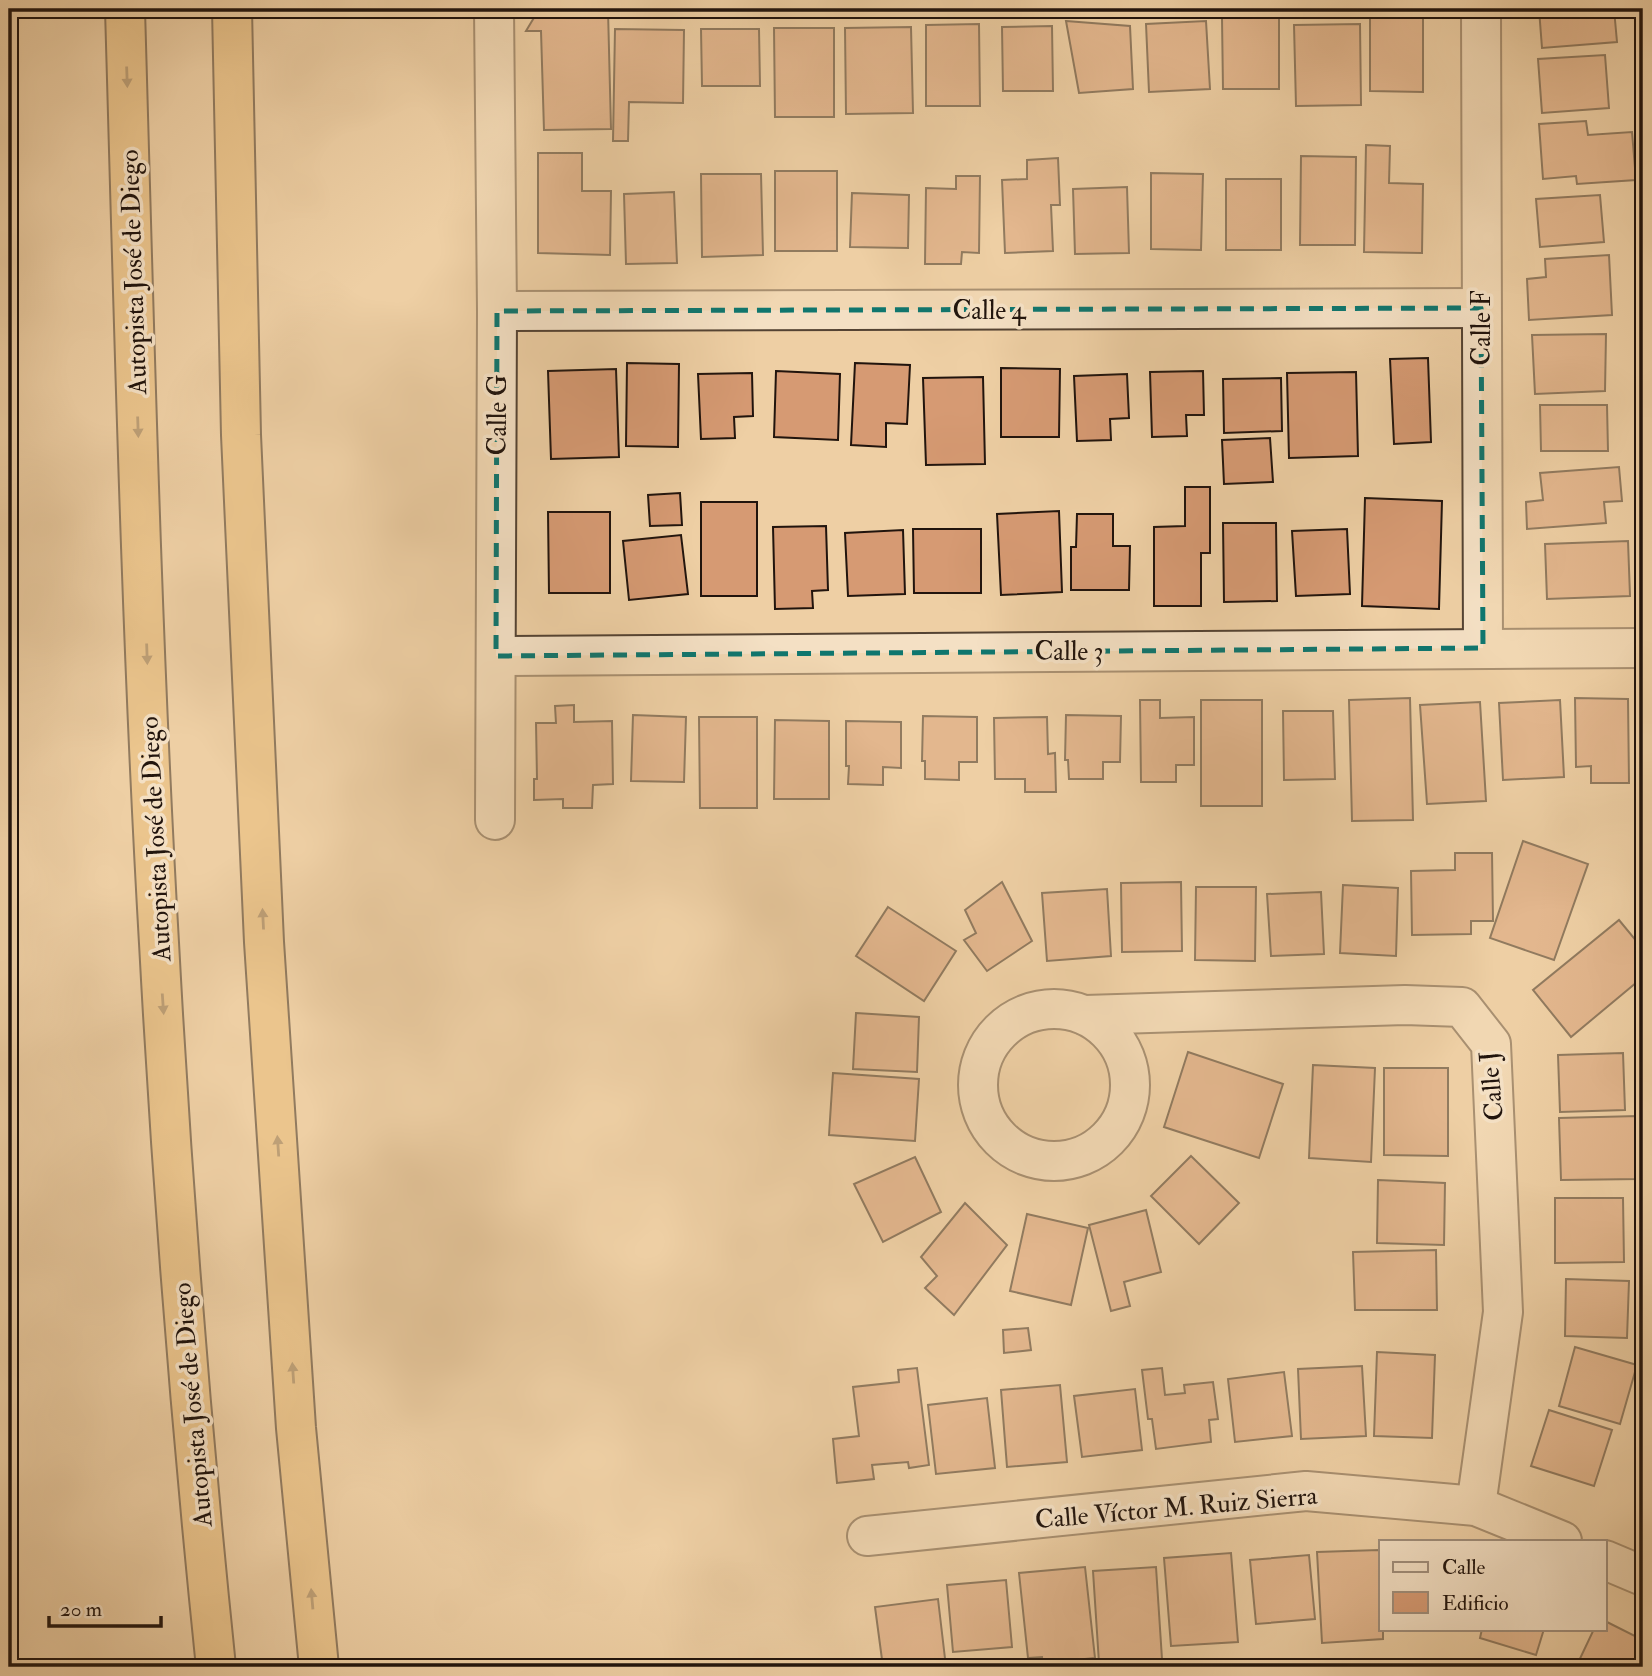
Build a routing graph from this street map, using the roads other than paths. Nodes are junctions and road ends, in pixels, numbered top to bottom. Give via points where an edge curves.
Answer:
1 (125, 9) edge
2 (232, 9) edge
3 (494, 9) edge
4 (1481, 9) edge
5 (1481, 308) junction
6 (497, 311) junction
7 (1483, 648) junction
8 (1643, 648) edge
9 (496, 656) junction
10 (495, 820) dead end
11 (1086, 1015) dead end
12 (1476, 1506) junction
13 (867, 1536) dead end
14 (1560, 1540) edge
15 (1606, 1560) edge
16 (1643, 1576) edge
17 (216, 1667) edge
18 (319, 1667) edge

1 -> 17 highway, Autopista José de Diego via 159,942 191,1426
18 -> 2 highway via 296,1428 264,942 240,435
3 - 6 street, Calle G
4 - 5 street, Calle F
5 - 6 street, Calle 4
5 - 7 street, Calle F
6 - 9 street, Calle G
7 - 8 street, Calle 3
7 - 9 street, Calle 3
9 - 10 street, Calle G
11 - 12 street, Calle J via 1462,1007 1490,1044 1503,1312
12 - 13 street, Calle Víctor M. Ruiz Sierra via 1306,1492
12 - 14 street, Calle Víctor M. Ruiz Sierra
15 - 16 street

